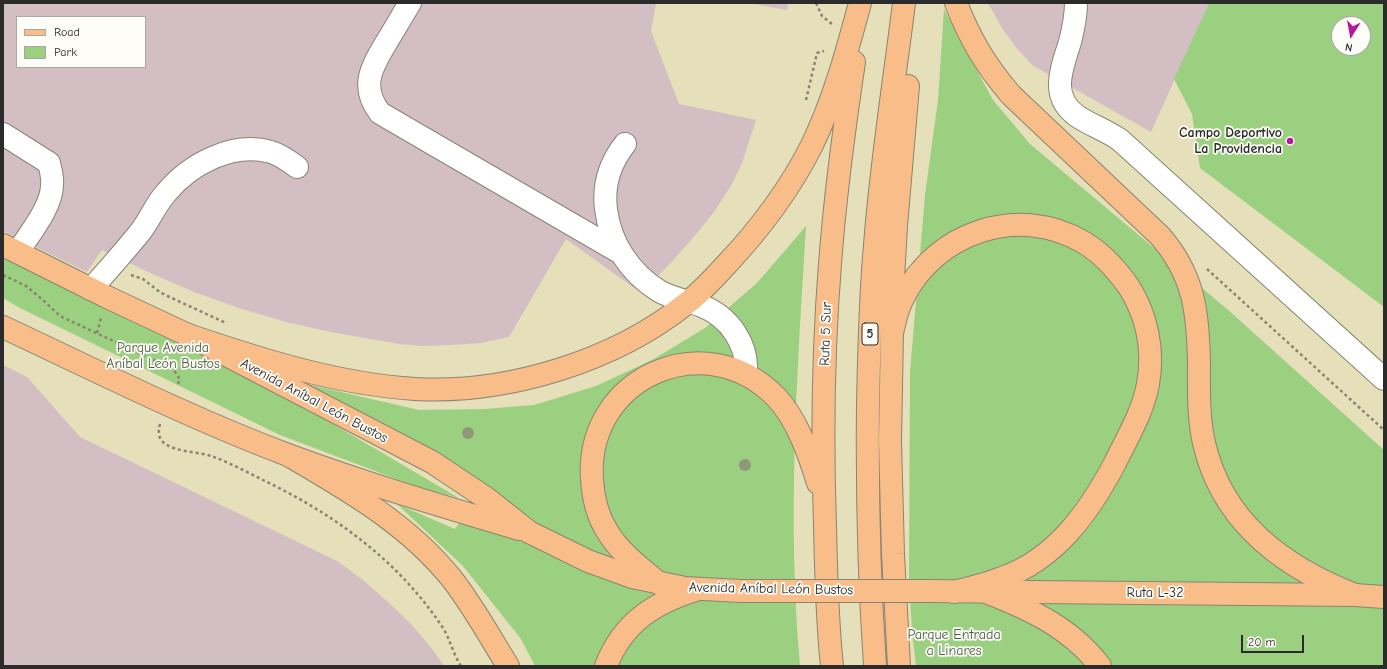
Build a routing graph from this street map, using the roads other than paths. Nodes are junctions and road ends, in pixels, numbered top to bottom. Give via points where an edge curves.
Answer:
1 (410, 3) edge
2 (862, 3) edge
3 (904, 3) edge
4 (910, 3) edge
5 (956, 3) edge
6 (1076, 3) edge
7 (1092, 3) edge
8 (1070, 42) junction
9 (3, 134) edge
10 (625, 144) dead end
11 (297, 167) dead end
12 (10, 249) edge
13 (621, 253) junction
14 (99, 293) junction
15 (688, 302) junction
16 (3, 327) edge
17 (892, 333) junction
18 (188, 335) junction
19 (746, 373) junction
20 (1384, 379) edge
21 (288, 455) junction
22 (824, 506) junction
23 (529, 532) junction
24 (660, 584) junction
25 (699, 589) junction
26 (927, 591) joint
27 (954, 592) junction
28 (986, 592) junction
29 (1355, 595) junction
30 (1384, 597) edge
31 (831, 663) edge
32 (508, 666) edge
33 (606, 666) edge
34 (875, 666) edge
35 (899, 666) edge
36 (1100, 666) edge

1 - 13 street via 376,59 369,76 370,94 380,114
2 - 15 main road via 828,107 796,174 758,228 729,262
2 - 22 main road, Ruta 5 Sur via 838,180 830,265 824,381
3 - 34 main road, 5 via 879,204 871,311 868,558
4 - 17 main road via 910,61 896,226
5 - 29 main road via 979,53 1002,85 1160,236 1178,260 1189,283 1196,314 1204,442 1215,478 1236,514 1260,539 1292,564 1315,578
6 - 8 street
7 - 8 street
8 - 20 street via 1062,64 1059,83 1062,98 1070,109 1077,116 1120,140
9 - 12 street via 49,163 52,174 52,190 48,205
10 - 13 street via 611,165 605,202 610,229
11 - 14 street via 271,152 242,149 223,154 195,167 176,181 165,194
12 - 14 main road, Avenida Aníbal León Bustos
13 - 15 street via 648,284 674,298
14 - 18 main road, Avenida Aníbal León Bustos
15 - 18 main road via 630,341 572,366 491,385 442,389 385,386 306,372
15 - 19 street via 716,314 736,334 743,347
16 - 21 main road, Avenida Aníbal León Bustos via 166,403
17 - 27 main road via 902,300 914,280 933,259 954,243 977,232 1012,225 1051,229 1074,237 1093,249 1113,266 1127,285 1138,304 1148,334 1150,369 1142,405 1098,493 1078,523 1057,545 1017,572
17 - 35 main road via 891,493
18 - 23 main road, Avenida Aníbal León Bustos via 432,462 486,498
19 - 22 main road via 776,398 791,418 809,458
19 - 24 main road via 698,363 670,367 656,372 623,394 602,424 592,459 592,483 597,508 606,530 614,541 628,557
21 - 23 main road, Avenida Aníbal León Bustos via 444,508
21 - 32 main road via 373,506 420,545 452,580
22 - 31 main road, Ruta 5 Sur
23 - 24 main road, Avenida Aníbal León Bustos via 604,568
24 - 25 main road, Avenida Aníbal León Bustos
25 - 26 main road, Avenida Aníbal León Bustos, bridge
25 - 33 main road via 671,599 639,617 623,634
26 - 27 main road, Ruta L-32
27 - 28 main road, Ruta L-32
28 - 29 main road, Ruta L-32
28 - 36 main road via 1058,626 1080,643
29 - 30 main road, Ruta L-32

